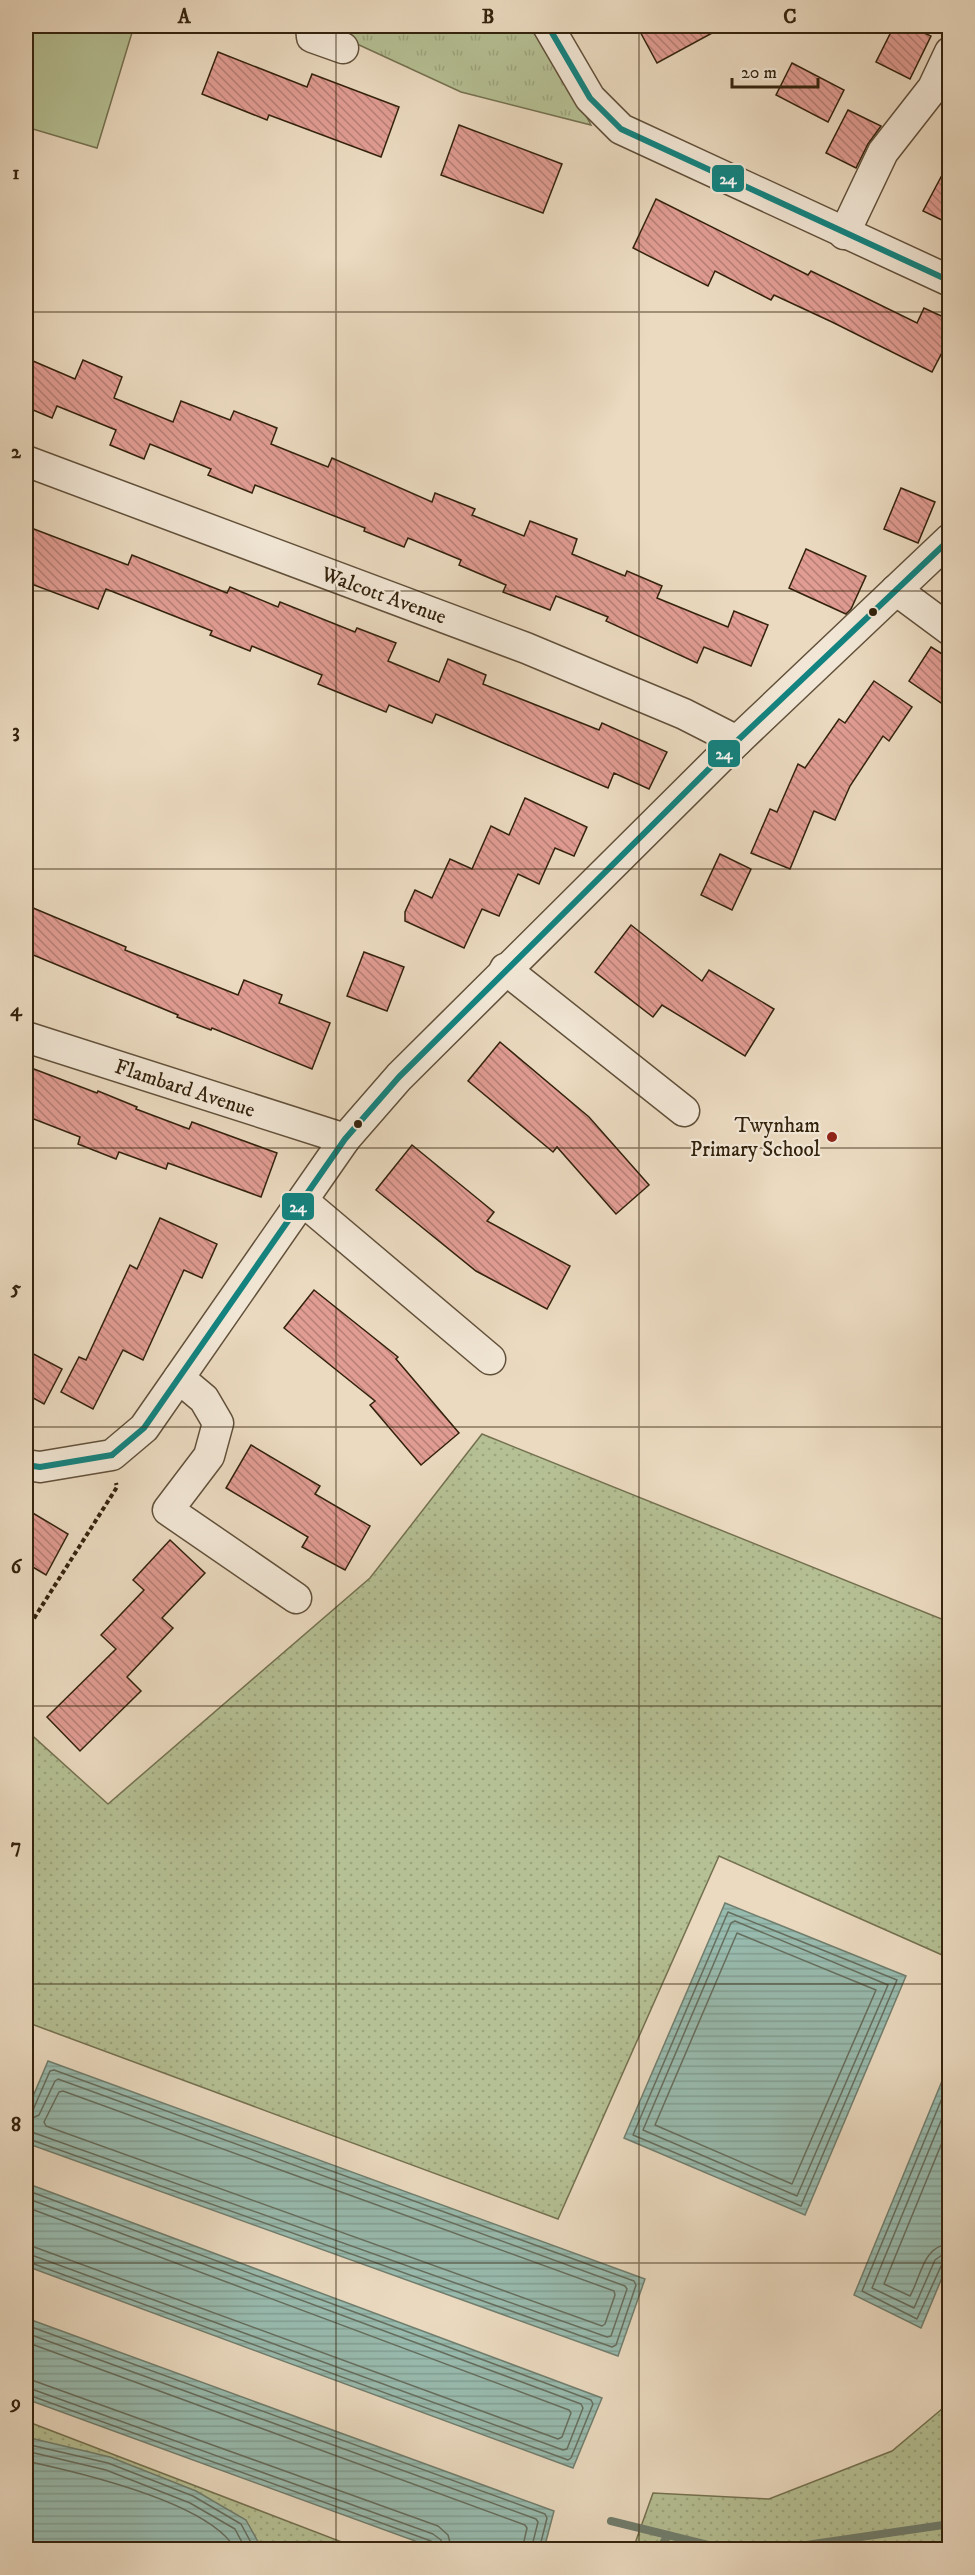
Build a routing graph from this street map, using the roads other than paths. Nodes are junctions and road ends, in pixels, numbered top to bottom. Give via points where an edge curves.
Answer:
1 (311, 26) edge
2 (548, 26) edge
3 (343, 48) dead end
4 (950, 51) edge
5 (844, 234) junction
6 (950, 281) edge
7 (26, 461) edge
8 (950, 539) edge
9 (896, 590) junction
10 (950, 630) edge
11 (737, 741) junction
12 (505, 969) junction
13 (26, 1036) edge
14 (684, 1111) dead end
15 (345, 1139) junction
16 (303, 1201) junction
17 (490, 1359) dead end
18 (179, 1378) junction
19 (26, 1464) edge
20 (296, 1598) dead end

1 - 3 street via 312,38
2 - 5 street via 590,98 621,129
4 - 5 street via 933,88 883,152
5 - 6 street
7 - 11 street, Walcott Avenue via 526,648 684,714
8 - 9 street
9 - 10 street
9 - 11 street
11 - 12 street
12 - 14 street
12 - 15 street via 399,1077
13 - 15 street, Flambard Avenue
15 - 16 street
16 - 17 street
16 - 18 street
18 - 19 street via 144,1428 112,1455 40,1467
18 - 20 street via 204,1399 218,1423 209,1456 168,1510

